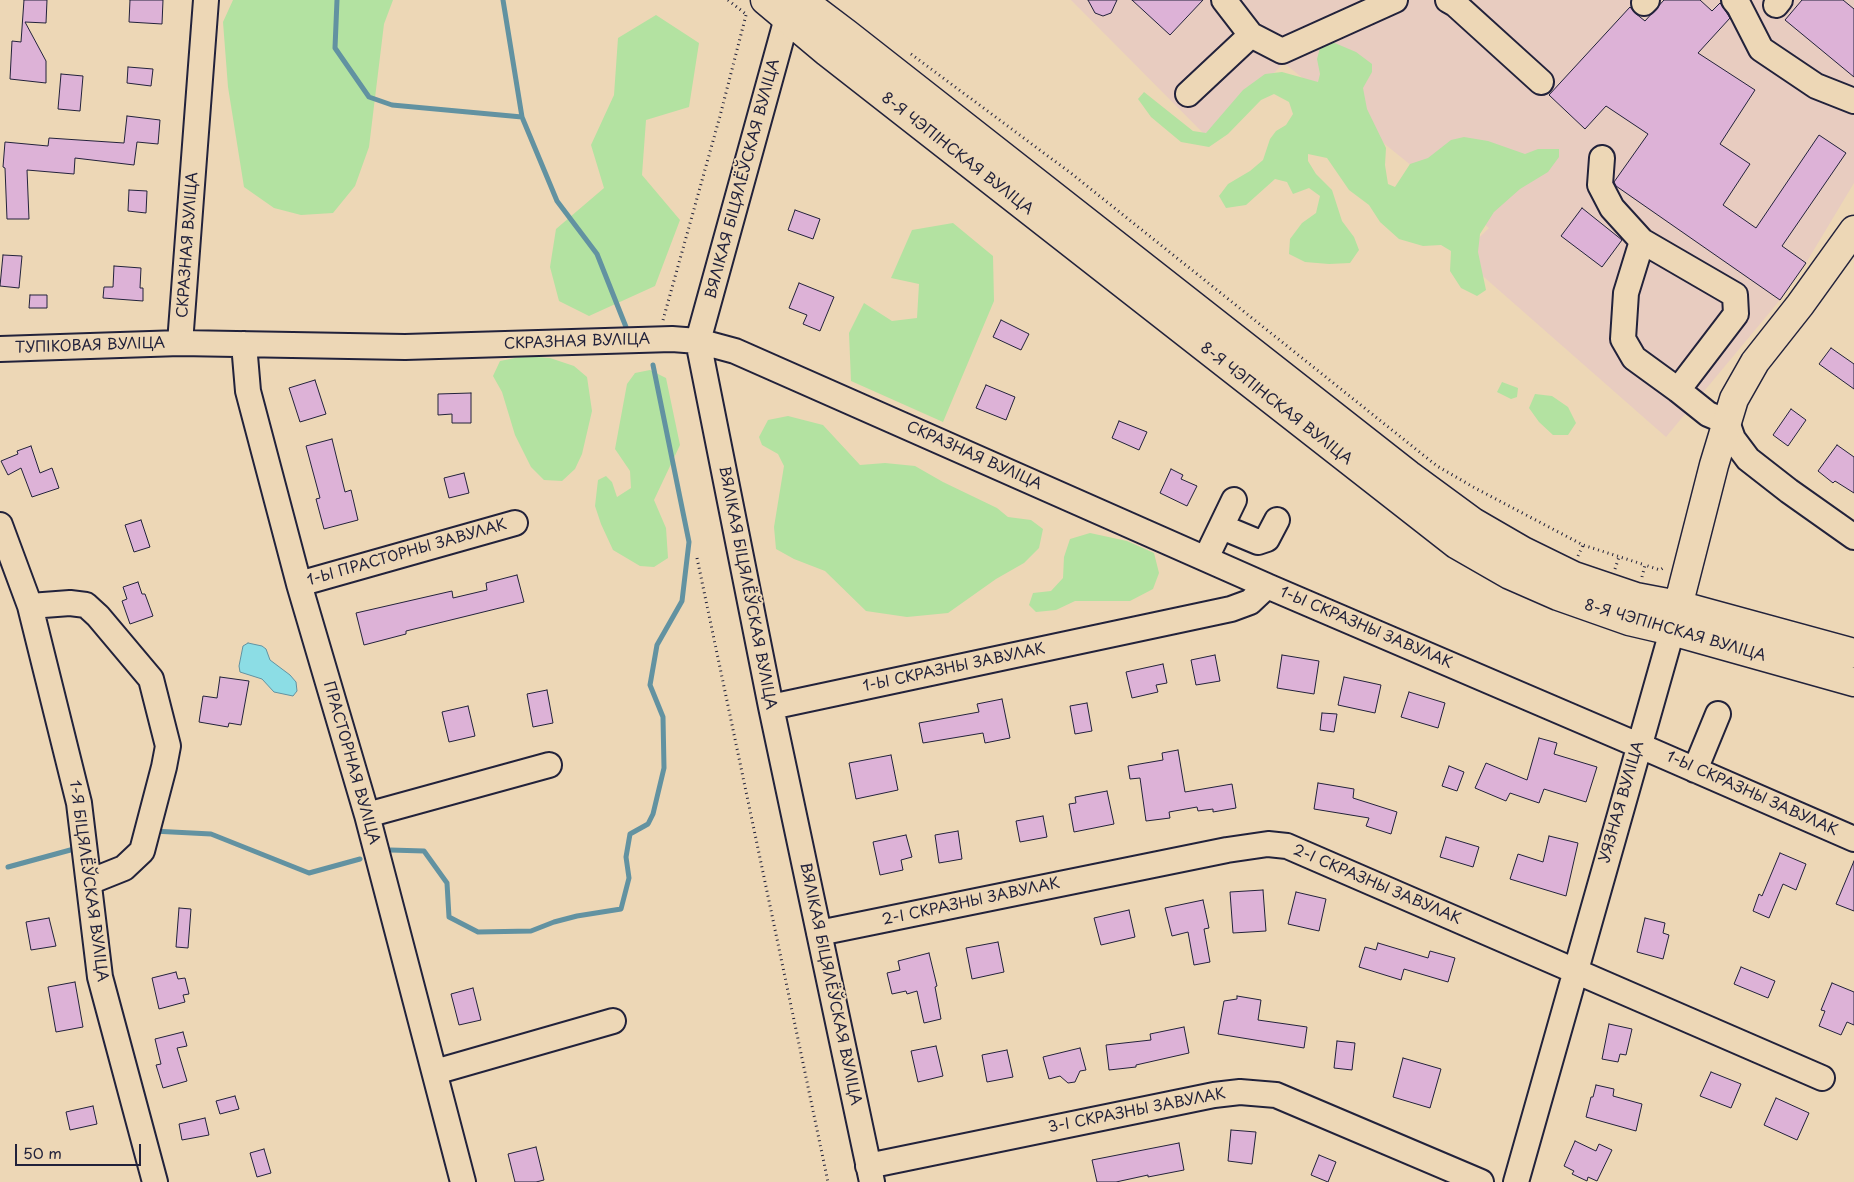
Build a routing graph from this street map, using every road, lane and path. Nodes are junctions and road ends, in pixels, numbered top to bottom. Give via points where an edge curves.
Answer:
1 (206, 0) edge
2 (728, 0) edge
3 (736, 0) edge
4 (1224, 0) edge
5 (1395, 0) edge
6 (1448, 0) edge
7 (1734, 0) edge
8 (733, 4) junction
9 (795, 6) edge
10 (755, 12) edge
11 (1252, 35) junction
12 (904, 49) dead end
13 (1540, 82) dead end
14 (1188, 94) dead end
15 (1854, 101) edge
16 (1602, 158) dead end
17 (1854, 230) edge
18 (1642, 241) junction
19 (658, 340) junction
20 (698, 341) junction
21 (180, 343) junction
22 (244, 344) junction
23 (0, 349) edge
24 (1678, 390) junction
25 (1726, 422) junction
26 (1234, 500) dead end
27 (1278, 520) dead end
28 (515, 523) dead end
29 (0, 525) edge
30 (1222, 527) junction
31 (1854, 537) edge
32 (697, 558) dead end
33 (1206, 558) junction
34 (1645, 565) dead end
35 (299, 584) junction
36 (1267, 586) junction
37 (30, 606) junction
38 (1675, 618) junction
39 (1854, 653) edge
40 (1854, 682) edge
41 (771, 707) junction
42 (1718, 714) dead end
43 (1638, 745) junction
44 (549, 765) dead end
45 (1696, 770) junction
46 (367, 815) junction
47 (1854, 839) edge
48 (89, 882) junction
49 (819, 934) junction
50 (1575, 971) junction
51 (613, 1021) dead end
52 (435, 1072) junction
53 (1822, 1078) dead end
54 (870, 1174) edge
55 (155, 1182) edge
56 (464, 1182) edge
57 (828, 1182) edge
58 (1482, 1182) edge
59 (1516, 1182) edge

1 - 21 street, СКРАЗНАЯ ВУЛІЦА
2 - 8 path
3 - 8 path
4 - 11 street
5 - 11 street via 1282,51
6 - 13 street
7 - 15 street via 1761,49 1816,86
8 - 10 path
9 - 10 main road, 8-Я ЧЭПІНСКАЯ ВУЛІЦА
9 - 20 street, ВЯЛІКАЯ БІЦЯЛЁЎСКАЯ ВУЛІЦА
9 - 38 main road, 8-Я ЧЭПІНСКАЯ ВУЛІЦА via 848,34 1473,522 1574,576 1636,596
10 - 19 path via 720,116
11 - 14 street
12 - 34 path via 1072,174 1437,466 1583,545
16 - 18 street via 1600,185 1612,208
17 - 25 main road, УЯЗНАЯ ВУЛІЦА via 1755,362 1734,399
18 - 24 street via 1626,293 1623,340 1634,358
18 - 24 street via 1735,295 1736,314
19 - 20 street, СКРАЗНАЯ ВУЛІЦА
19 - 22 street, СКРАЗНАЯ ВУЛІЦА via 405,346
20 - 33 street, СКРАЗНАЯ ВУЛІЦА via 744,355
20 - 41 street, ВЯЛІКАЯ БІЦЯЛЁЎСКАЯ ВУЛІЦА
21 - 22 street, СКРАЗНАЯ ВУЛІЦА
21 - 23 street, ТУПІКОВАЯ ВУЛІЦА
22 - 35 street, ПРАСТОРНАЯ ВУЛІЦА via 248,391
24 - 25 street via 1708,414
25 - 31 street via 1733,439 1748,459
25 - 38 main road, УЯЗНАЯ ВУЛІЦА
26 - 30 street
27 - 30 street via 1267,540 1258,542
28 - 35 street, 1-Ы ПРАСТОРНЫ ЗАВУЛАК
29 - 37 street, 1-Я БІЦЯЛЁЎСКАЯ ВУЛІЦА
30 - 33 street
32 - 57 path
33 - 36 street, СКРАЗНАЯ ВУЛІЦА
35 - 46 street, ПРАСТОРНАЯ ВУЛІЦА
36 - 41 street, 1-Ы СКРАЗНЫ ЗАВУЛАК via 1250,602 1231,609
36 - 43 street, 1-Ы СКРАЗНЫ ЗАВУЛАК
37 - 48 street, 1-Я БІЦЯЛЁЎСКАЯ ВУЛІЦА via 79,803
37 - 48 street via 86,605 98,616 150,680 168,746 142,851 124,868
38 - 39 main road, 8-Я ЧЭПІНСКАЯ ВУЛІЦА
38 - 40 main road, 8-Я ЧЭПІНСКАЯ ВУЛІЦА
38 - 43 street, УЯЗНАЯ ВУЛІЦА
41 - 49 street, ВЯЛІКАЯ БІЦЯЛЁЎСКАЯ ВУЛІЦА
42 - 45 street
43 - 45 street, 1-Ы СКРАЗНЫ ЗАВУЛАК
43 - 50 street, УЯЗНАЯ ВУЛІЦА
44 - 46 street
45 - 47 street, 1-Ы СКРАЗНЫ ЗАВУЛАК
46 - 52 street, ПРАСТОРНАЯ ВУЛІЦА
48 - 55 street, 1-Я БІЦЯЛЁЎСКАЯ ВУЛІЦА via 100,977
49 - 50 street, 2-І СКРАЗНЫ ЗАВУЛАК via 1268,844 1287,846 1305,853
49 - 54 street, ВЯЛІКАЯ БІЦЯЛЁЎСКАЯ ВУЛІЦА
50 - 53 street, 2-І СКРАЗНЫ ЗАВУЛАК
50 - 59 street, УЯЗНАЯ ВУЛІЦА
51 - 52 street
52 - 56 street, ПРАСТОРНАЯ ВУЛІЦА
54 - 58 street, 3-І СКРАЗНЫ ЗАВУЛАК via 1214,1095 1240,1092 1276,1095

